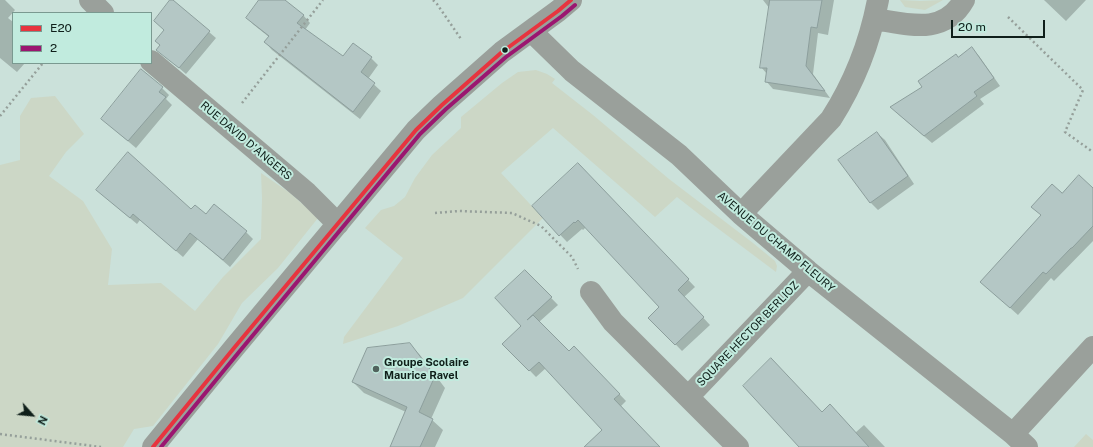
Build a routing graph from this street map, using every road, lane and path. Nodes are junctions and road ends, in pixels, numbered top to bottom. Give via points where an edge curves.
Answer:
1 (90, 0) edge
2 (323, 0) edge
3 (433, 0) edge
4 (572, 0) edge
5 (964, 0) edge
6 (876, 9) edge
7 (102, 12) edge
8 (1008, 17) dead end
9 (531, 30) junction
10 (461, 39) dead end
11 (152, 62) edge
12 (42, 64) edge
13 (240, 106) dead end
14 (0, 116) edge
15 (1093, 152) edge
16 (434, 213) dead end
17 (741, 214) junction
18 (338, 224) junction
19 (808, 271) junction
20 (591, 292) joint
21 (1093, 347) edge
22 (688, 396) junction
23 (0, 434) edge
24 (1020, 440) edge
25 (101, 447) edge
26 (153, 447) edge
27 (738, 447) edge

1 - 7 street
2 - 13 path
3 - 10 path
4 - 9 street
5 - 6 street via 954,14 933,25 921,26
6 - 17 street via 855,75 839,107 831,119
8 - 15 path via 1083,90 1065,132
9 - 17 street, AVENUE DU CHAMP FLEURY via 572,71 679,156
9 - 18 street via 502,52 416,130
11 - 18 street, RUE DAVID D'ANGERS via 307,193
12 - 14 path
16 - 20 path via 512,213 541,226 572,257
17 - 19 street, AVENUE DU CHAMP FLEURY
18 - 26 street
19 - 22 street, SQUARE HECTOR BERLIOZ
19 - 24 street, AVENUE DU CHAMP FLEURY
20 - 22 street, SQUARE HECTOR BERLIOZ via 613,322
21 - 24 street
22 - 27 street, SQUARE HECTOR BERLIOZ
23 - 25 path

